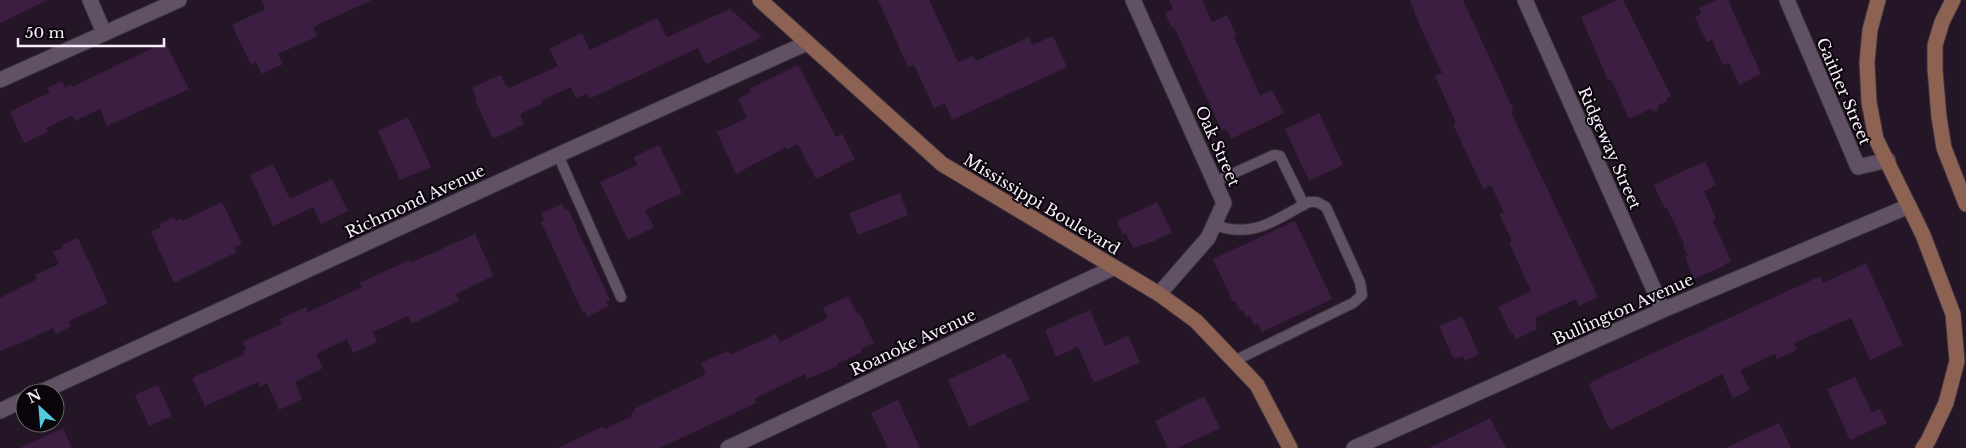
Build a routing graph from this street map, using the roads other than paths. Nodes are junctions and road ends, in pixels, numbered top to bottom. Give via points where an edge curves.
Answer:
1 (90, 0) edge
2 (179, 0) edge
3 (760, 0) edge
4 (1133, 0) edge
5 (1525, 0) edge
6 (1787, 0) edge
7 (1878, 0) edge
8 (1953, 0) edge
9 (104, 33) junction
10 (807, 43) junction
11 (0, 80) edge
12 (558, 155) junction
13 (1888, 160) junction
14 (1214, 182) junction
15 (1966, 204) edge
16 (1304, 205) junction
17 (1909, 206) junction
18 (1214, 225) junction
19 (1113, 268) junction
20 (1159, 294) junction
21 (620, 297) dead end
22 (1663, 310) junction
23 (1234, 361) junction
24 (61, 383) edge
25 (15, 404) edge
26 (0, 411) edge
27 (728, 448) edge
28 (1290, 448) edge
29 (1354, 448) edge
30 (1923, 448) edge

1 - 9 street
2 - 9 street
3 - 10 main road, Mississippi Boulevard
4 - 14 street, Oak Street
5 - 22 street, Ridgeway Street
6 - 13 street, Gaither Street via 1858,167
7 - 13 main road via 1870,30 1868,86 1876,139
8 - 15 main road via 1942,22 1934,69 1944,148
9 - 11 street
10 - 12 street, Richmond Avenue
10 - 19 main road, Mississippi Boulevard via 942,164
12 - 21 lane
12 - 24 street, Richmond Avenue
13 - 17 main road
14 - 16 lane via 1274,155 1280,156
14 - 18 street, Oak Street via 1224,203
16 - 18 lane via 1252,230 1229,230
16 - 23 lane via 1317,202 1326,207 1360,282 1362,295 1353,303
17 - 22 street, Bullington Avenue
17 - 30 main road via 1953,314 1957,361 1946,403
18 - 20 street, Oak Street via 1208,238
19 - 20 main road, Mississippi Boulevard
19 - 27 street, Roanoke Avenue
20 - 23 main road, Mississippi Boulevard via 1196,321
22 - 29 street, Bullington Avenue
23 - 28 main road, Mississippi Boulevard via 1256,385
25 - 26 street

